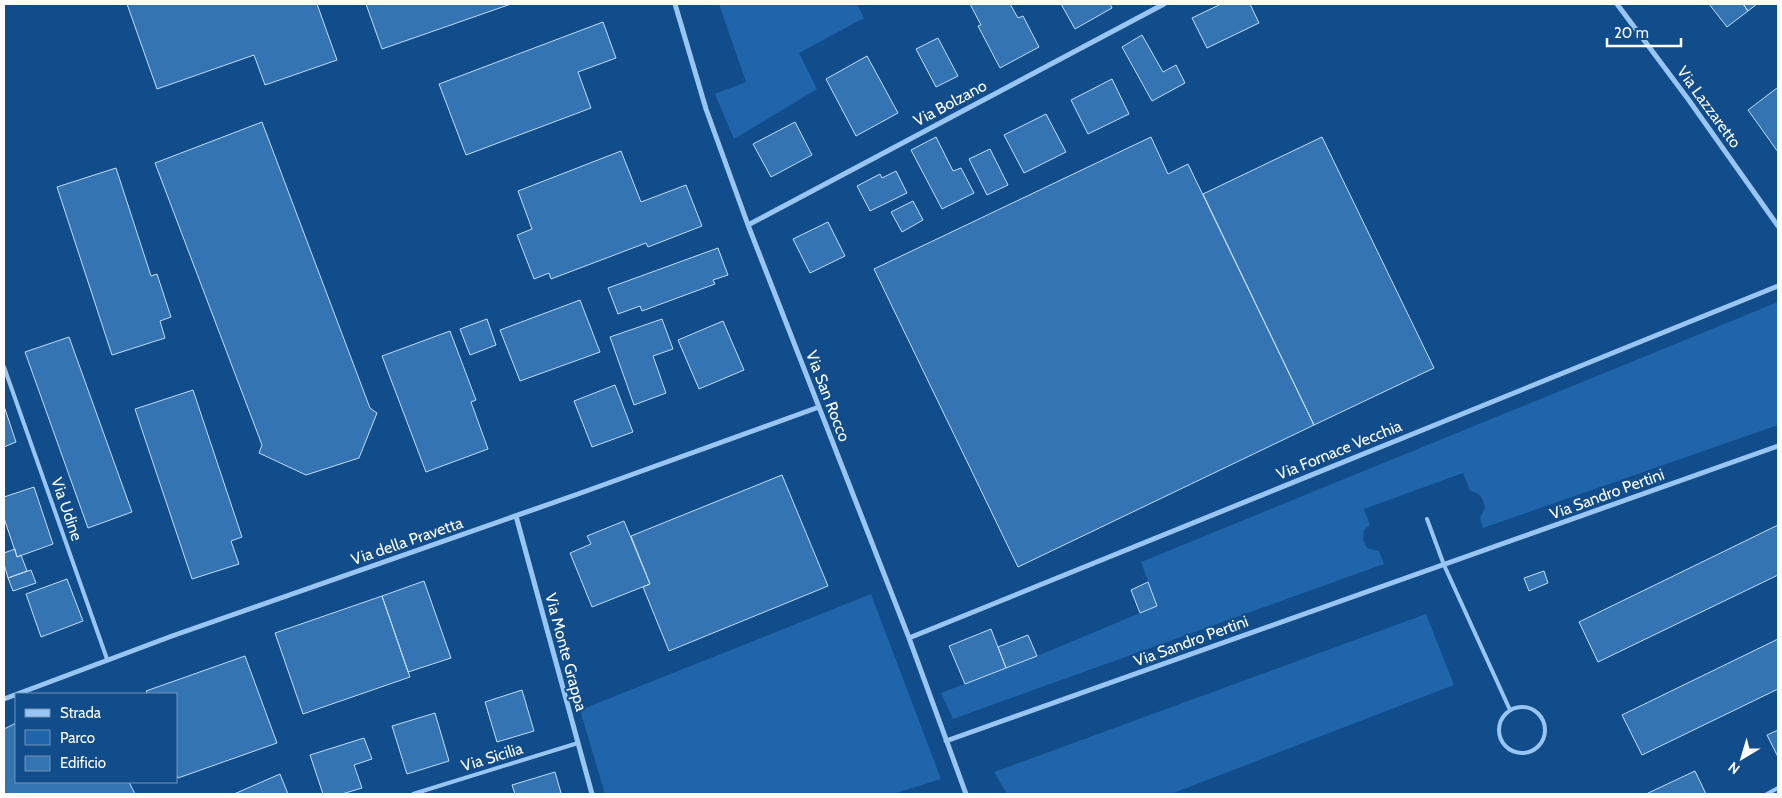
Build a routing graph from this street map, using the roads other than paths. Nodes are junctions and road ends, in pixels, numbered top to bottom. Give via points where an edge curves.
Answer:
1 (675, 4) edge
2 (1164, 4) edge
3 (1617, 4) edge
4 (748, 225) junction
5 (1778, 226) edge
6 (1778, 286) edge
7 (4, 367) edge
8 (819, 407) junction
9 (1778, 446) edge
10 (516, 516) junction
11 (1427, 519) dead end
12 (1444, 565) junction
13 (908, 638) junction
14 (107, 659) junction
15 (19, 693) edge
16 (1510, 710) junction
17 (946, 741) junction
18 (578, 744) junction
19 (1778, 788) edge
20 (413, 794) edge
21 (592, 794) edge
22 (966, 794) edge
23 (1768, 794) edge

1 - 4 street, Via San Rocco via 706,109
2 - 4 street, Via Bolzano
3 - 5 street, Via Lazzaretto
4 - 8 street, Via San Rocco
6 - 13 street, Via Fornace Vecchia
7 - 14 lane, Via Udine
8 - 10 street, Via della Pravetta
8 - 13 street, Via San Rocco
9 - 12 street, Via Sandro Pertini
10 - 14 street, Via della Pravetta
10 - 18 street, Via Monte Grappa
11 - 12 lane
12 - 16 lane
12 - 17 street, Via Sandro Pertini
13 - 17 street, Via San Rocco
14 - 15 street, Via della Pravetta
16 - 16 lane via 1500,722 1499,737 1515,753 1531,752 1542,742 1545,727 1542,719 1532,709
17 - 22 street, Via San Rocco
18 - 20 lane, Via Sicilia
18 - 21 street, Via Monte Grappa
19 - 23 lane

